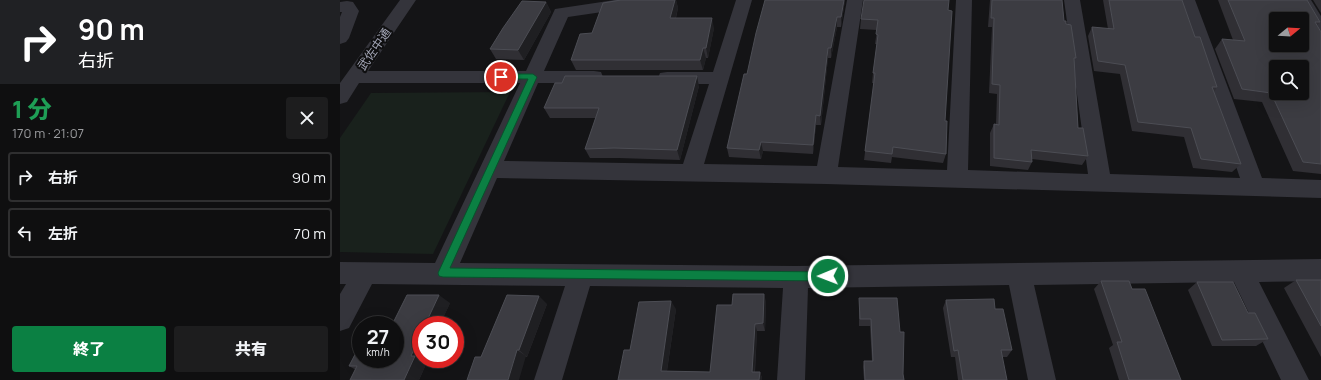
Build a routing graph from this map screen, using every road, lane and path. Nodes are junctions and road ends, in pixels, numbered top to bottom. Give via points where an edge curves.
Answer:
1 (408, 0) edge
2 (650, 0) edge
3 (744, 0) edge
4 (855, 0) edge
5 (964, 0) edge
6 (1072, 0) edge
7 (1187, 0) edge
8 (1303, 0) edge
9 (340, 7) edge
10 (1321, 31) edge
11 (340, 38) edge
12 (355, 77) junction
13 (533, 77) junction
14 (611, 77) edge
15 (650, 78) edge
16 (720, 78) junction
17 (341, 95) edge
18 (490, 169) junction
19 (691, 173) junction
20 (826, 175) junction
21 (957, 179) junction
22 (1100, 182) junction
23 (1254, 187) junction
24 (1321, 189) edge
25 (1240, 270) junction
26 (1321, 270) edge
27 (340, 273) edge
28 (365, 273) junction
29 (443, 273) junction
30 (1019, 273) junction
31 (581, 275) junction
32 (796, 277) junction
33 (340, 319) edge
34 (548, 380) edge
35 (791, 380) edge
36 (1042, 380) edge
37 (1295, 380) edge

1 - 12 street, 武佐中通
2 - 13 street via 561,13
3 - 16 street
4 - 20 street
5 - 21 street
6 - 22 street
7 - 23 street
8 - 10 street
9 - 11 street via 347,6 351,11
12 - 13 street
12 - 17 street, 武佐中通
13 - 14 street
13 - 18 street
15 - 16 street
16 - 19 street
18 - 19 street
18 - 29 street
19 - 20 street
20 - 21 street
21 - 22 street
22 - 23 street
23 - 24 street
25 - 26 street
25 - 30 street
25 - 37 street
27 - 28 street
28 - 29 street
28 - 33 street
29 - 31 street
30 - 32 street
30 - 36 street
31 - 32 street
31 - 34 street
32 - 35 street

